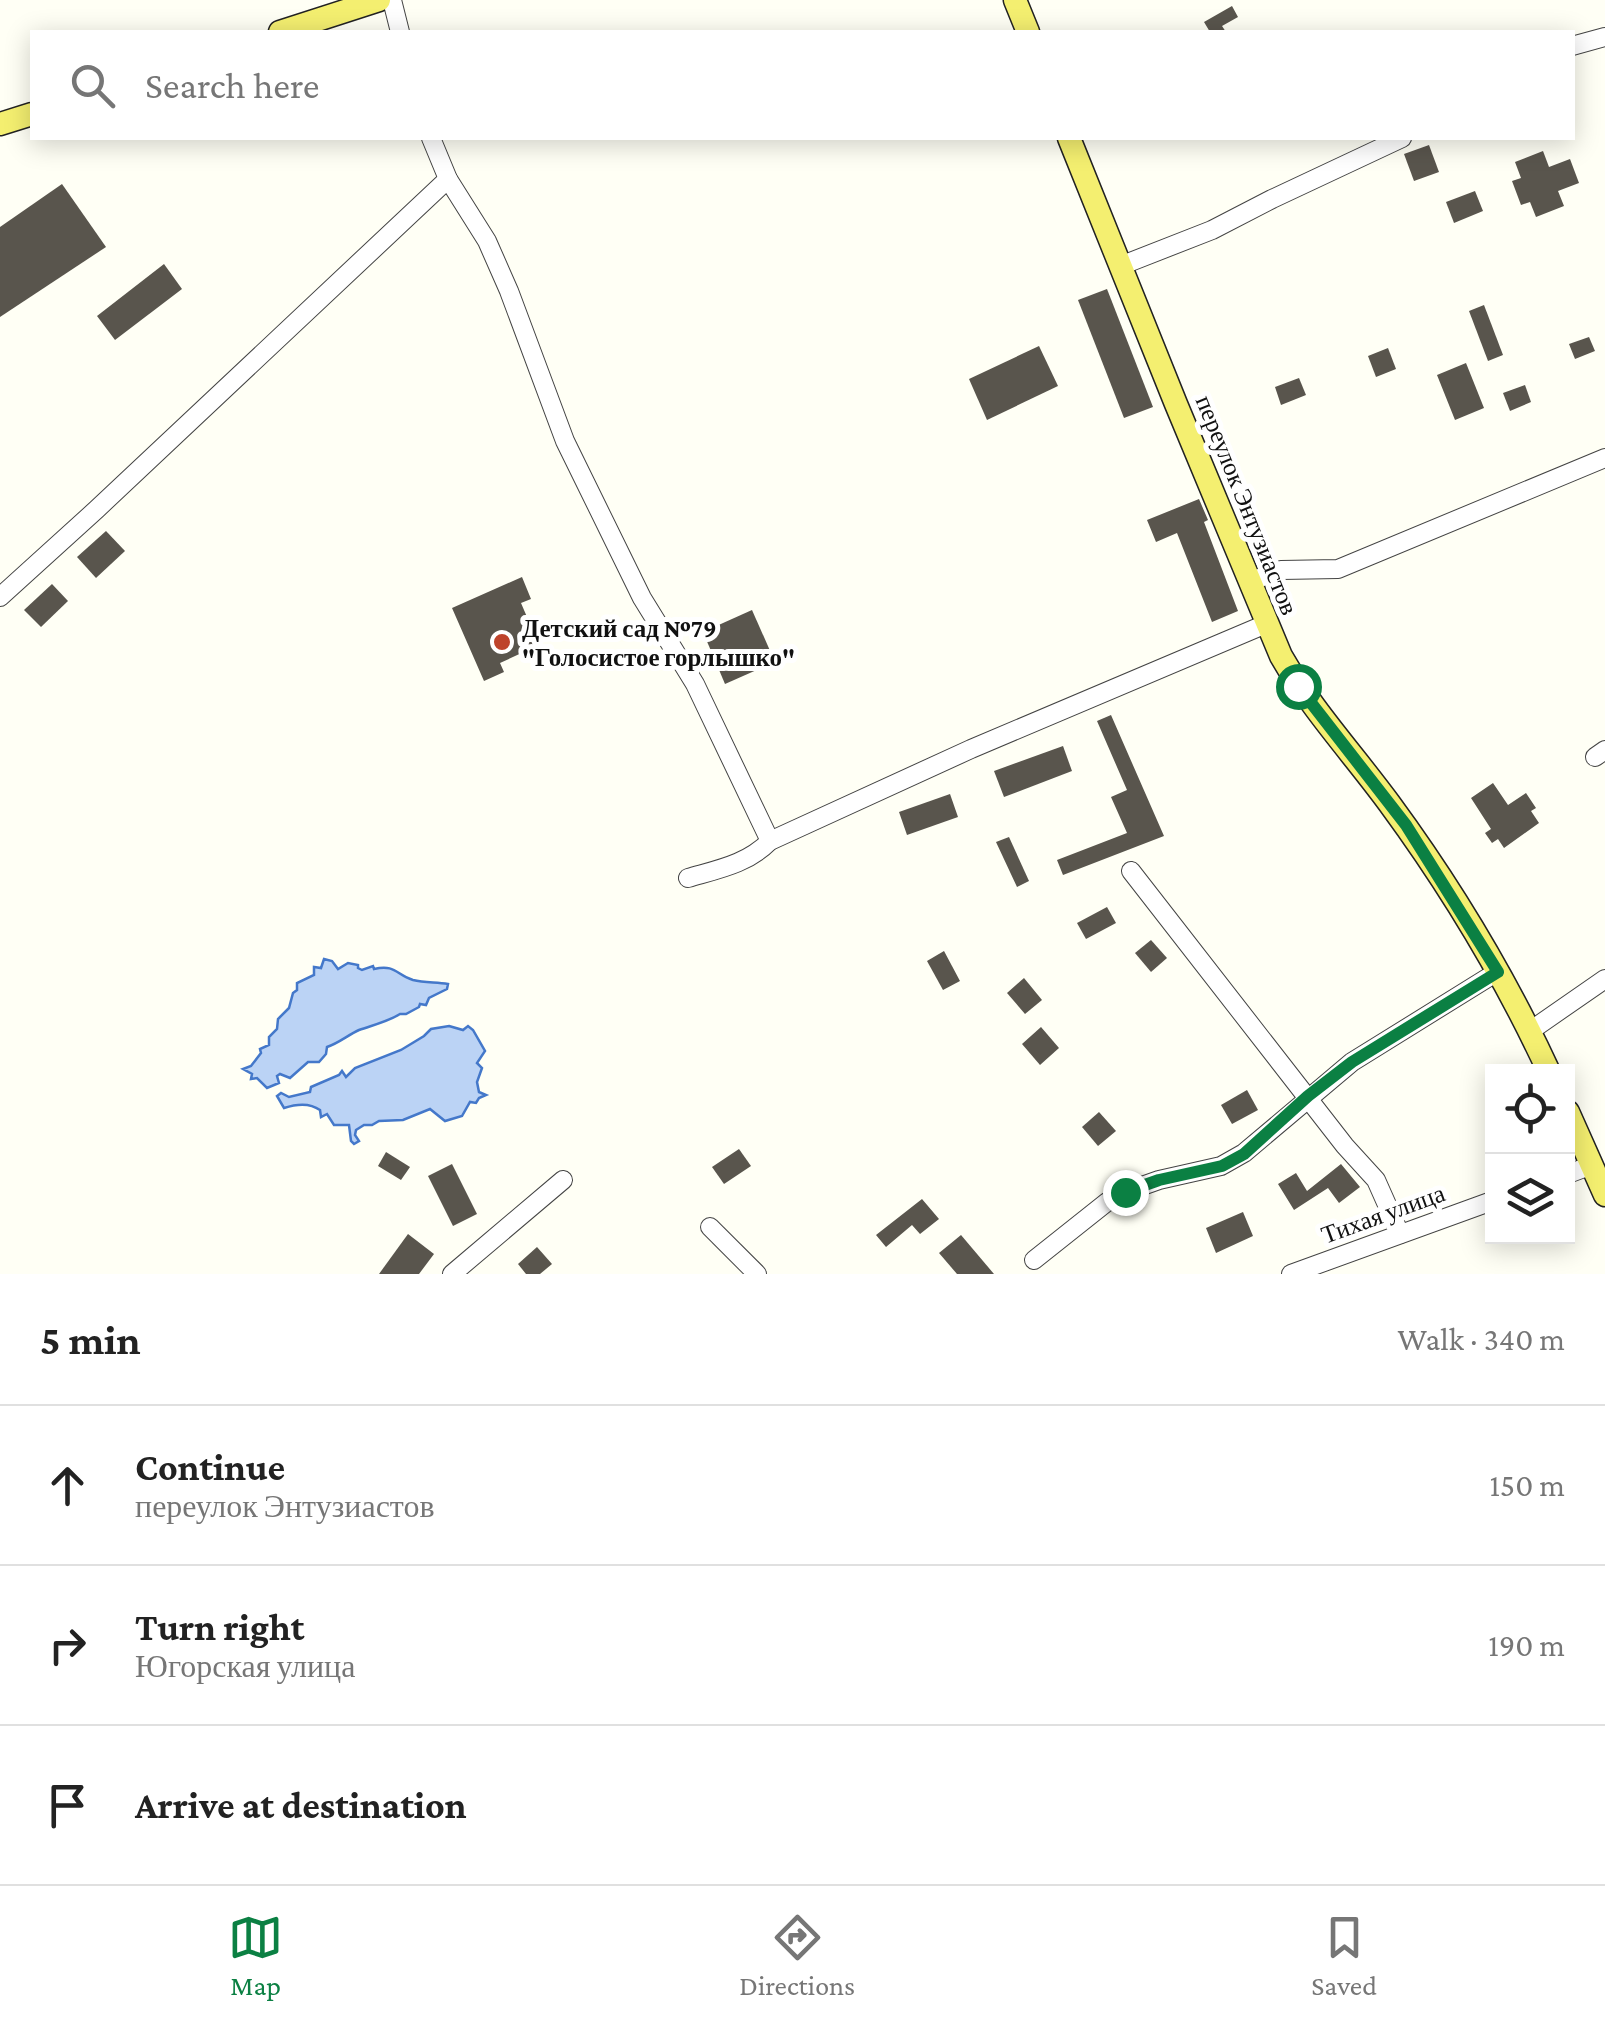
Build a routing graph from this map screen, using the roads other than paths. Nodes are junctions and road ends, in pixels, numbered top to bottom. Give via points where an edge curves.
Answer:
1 (379, 0) edge
2 (392, 0) edge
3 (1015, 0) edge
4 (286, 30) edge
5 (400, 30) edge
6 (1027, 30) edge
7 (1605, 37) edge
8 (1575, 45) edge
9 (30, 115) edge
10 (0, 124) edge
11 (432, 140) edge
12 (1070, 140) edge
13 (1398, 140) edge
14 (448, 179) junction
15 (1120, 266) junction
16 (1605, 458) edge
17 (1250, 582) junction
18 (0, 597) edge
19 (1266, 624) junction
20 (770, 841) junction
21 (1131, 871) dead end
22 (688, 878) dead end
23 (1498, 972) junction
24 (1605, 979) edge
25 (1530, 1031) junction
26 (1545, 1064) edge
27 (1308, 1096) junction
28 (1575, 1127) edge
29 (1592, 1165) junction
30 (1575, 1171) edge
31 (563, 1180) dead end
32 (1605, 1195) edge
33 (1485, 1204) edge
34 (710, 1227) dead end
35 (1400, 1234) junction
36 (1034, 1260) dead end
37 (452, 1274) edge
38 (757, 1274) edge
39 (1291, 1274) edge

1 - 4 main road
2 - 5 street
3 - 6 main road
7 - 8 street
9 - 10 main road
11 - 14 street
12 - 15 main road, переулок Энтузиастов
13 - 15 street via 1212,230
14 - 18 street
14 - 20 street via 487,242 564,441 642,598 695,684
15 - 17 main road, переулок Энтузиастов
16 - 17 street via 1338,569 1282,570
17 - 19 main road, переулок Энтузиастов
19 - 20 street
19 - 23 main road, переулок Энтузиастов via 1298,686 1406,825
20 - 22 street via 741,862
21 - 27 street
23 - 25 main road, переулок Энтузиастов
23 - 27 street
24 - 25 street
25 - 26 main road, переулок Энтузиастов
27 - 35 street via 1376,1180
27 - 36 street via 1244,1154 1125,1192
28 - 29 main road
29 - 30 street
29 - 32 main road
31 - 37 street
33 - 35 street, Тихая улица
34 - 38 street
35 - 39 street, Тихая улица

